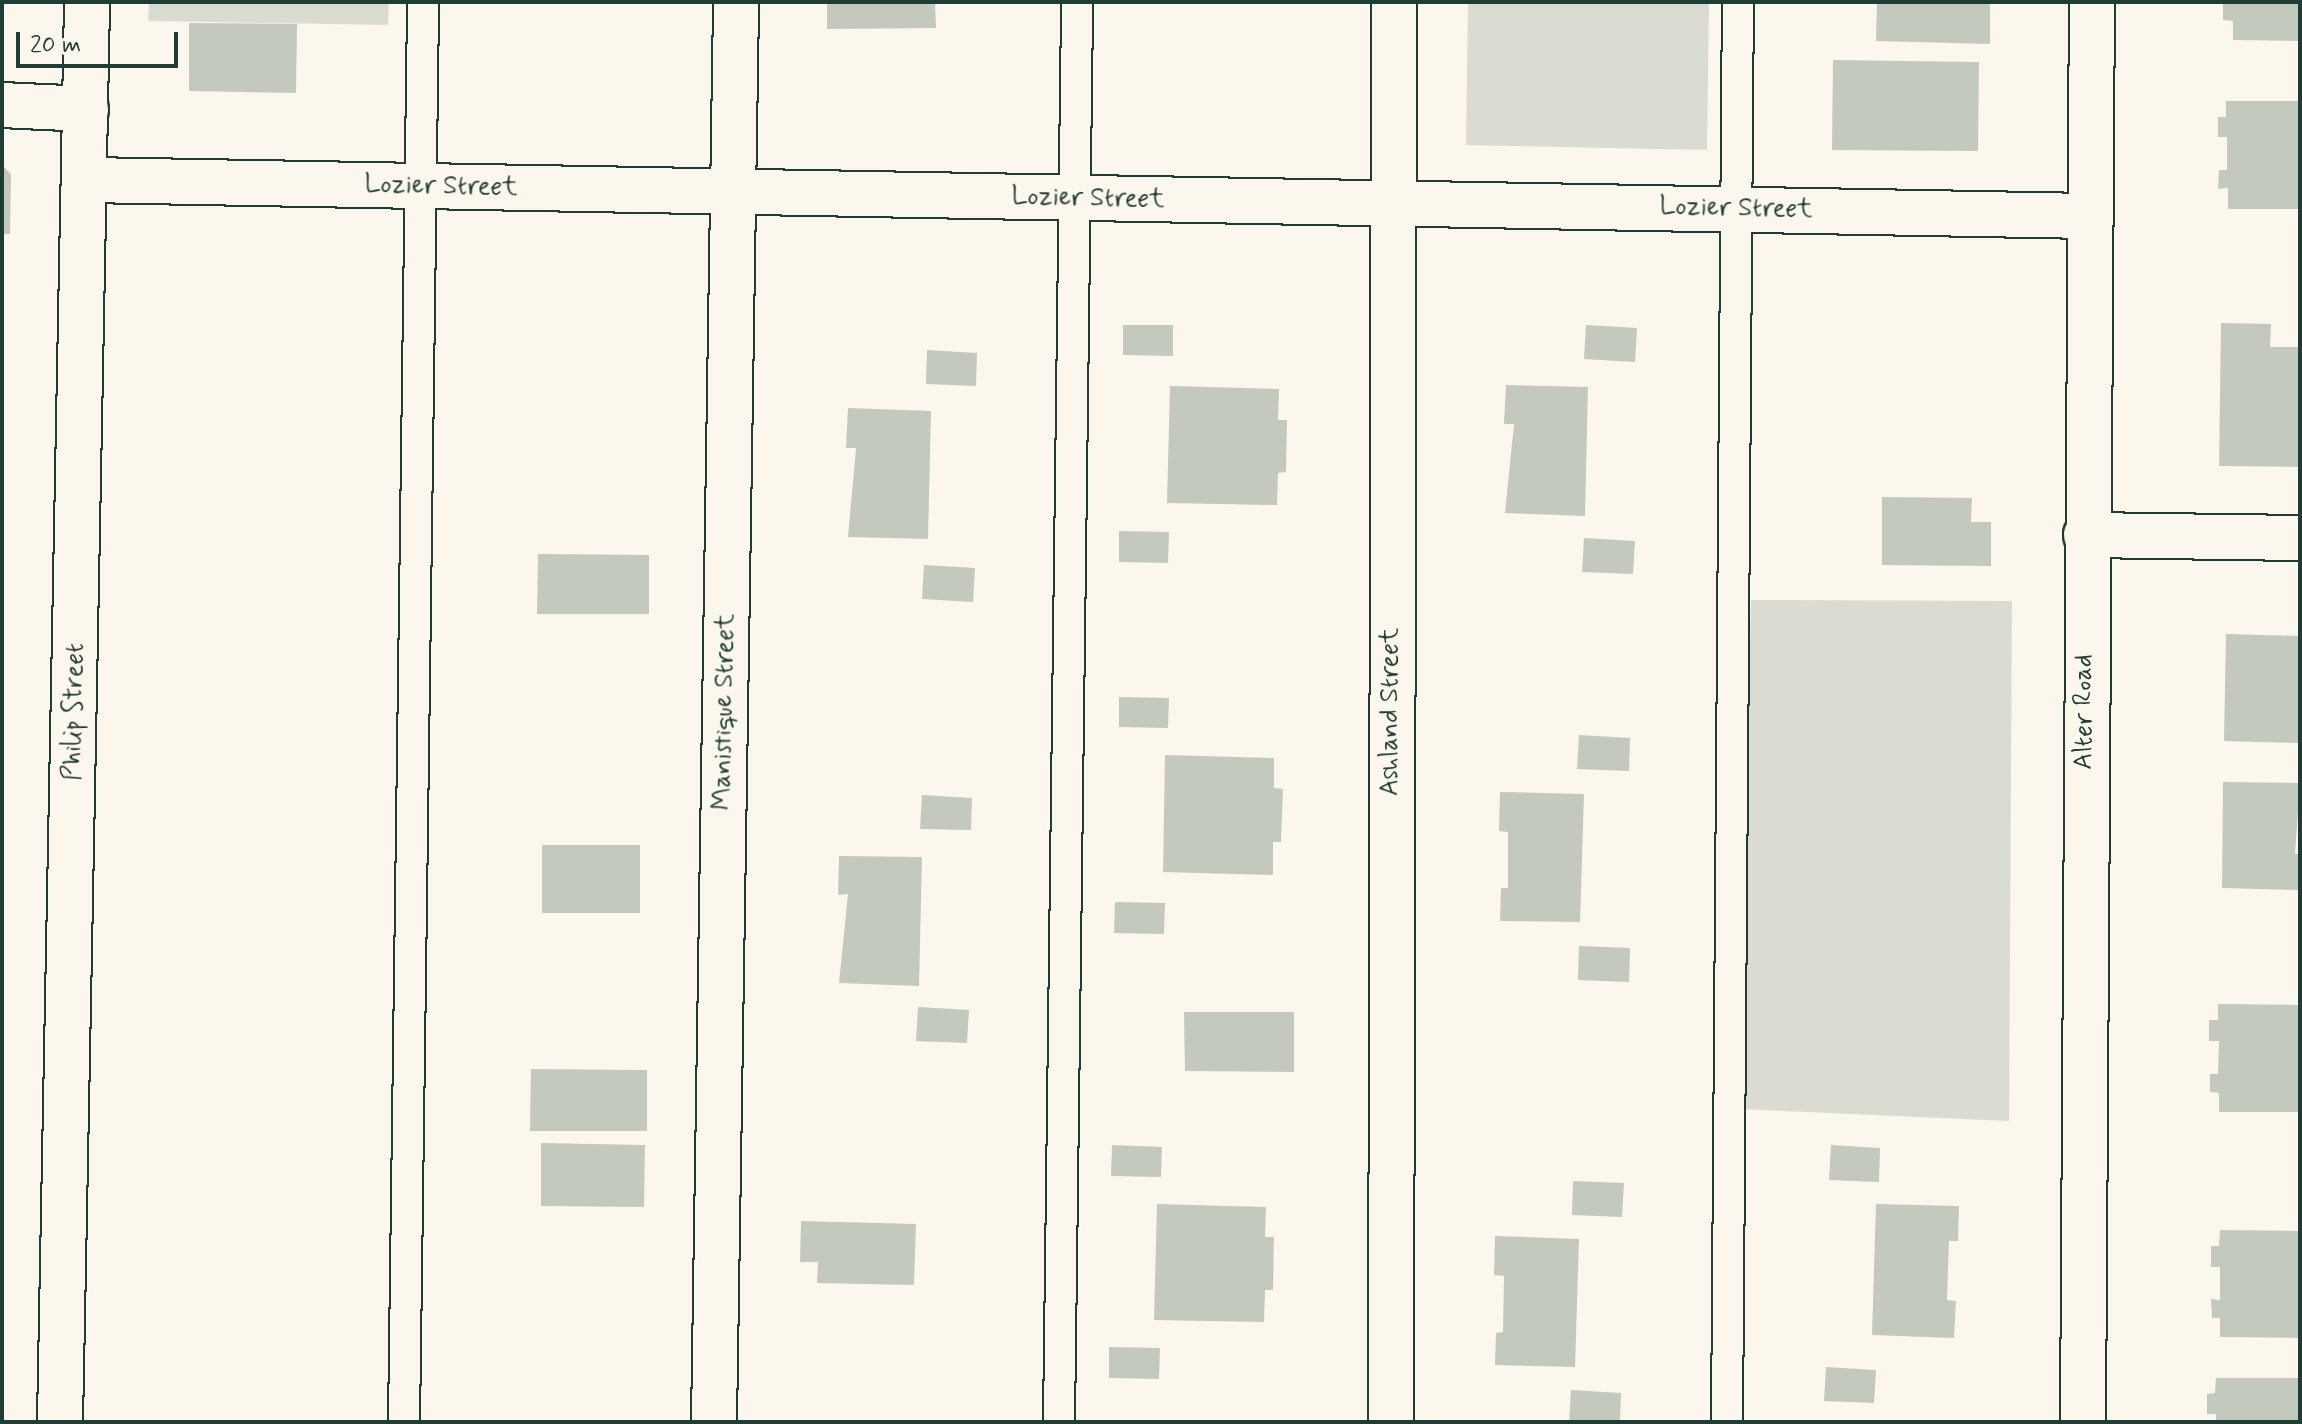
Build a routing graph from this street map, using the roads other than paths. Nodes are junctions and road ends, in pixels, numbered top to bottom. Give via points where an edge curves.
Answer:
1 (87, 2) edge
2 (423, 2) edge
3 (736, 2) edge
4 (1077, 2) edge
5 (1394, 2) edge
6 (1738, 2) edge
7 (2092, 2) edge
8 (2, 105) edge
9 (86, 109) junction
10 (87, 180) junction
11 (422, 186) junction
12 (733, 193) junction
13 (1075, 199) junction
14 (1392, 205) junction
15 (1736, 209) junction
16 (2090, 216) junction
17 (2086, 535) junction
18 (2300, 538) edge
19 (60, 1422) edge
20 (404, 1422) edge
21 (714, 1422) edge
22 (1059, 1422) edge
23 (1391, 1422) edge
24 (1727, 1422) edge
25 (2083, 1422) edge

1 - 9 street, Philip Street
2 - 11 lane
3 - 12 street, Manistique Street
4 - 13 lane
5 - 14 street, Ashland Street
6 - 15 lane
7 - 16 street, Alter Road
8 - 9 street
9 - 10 street, Philip Street
10 - 11 street, Lozier Street
10 - 19 street, Philip Street
11 - 12 street, Lozier Street
11 - 20 lane
12 - 13 street, Lozier Street
12 - 21 street, Manistique Street
13 - 14 street, Lozier Street
13 - 22 lane
14 - 15 street, Lozier Street
14 - 23 street, Ashland Street
15 - 16 street, Lozier Street
15 - 24 lane
16 - 17 street, Alter Road
17 - 18 street
17 - 25 street, Alter Road

